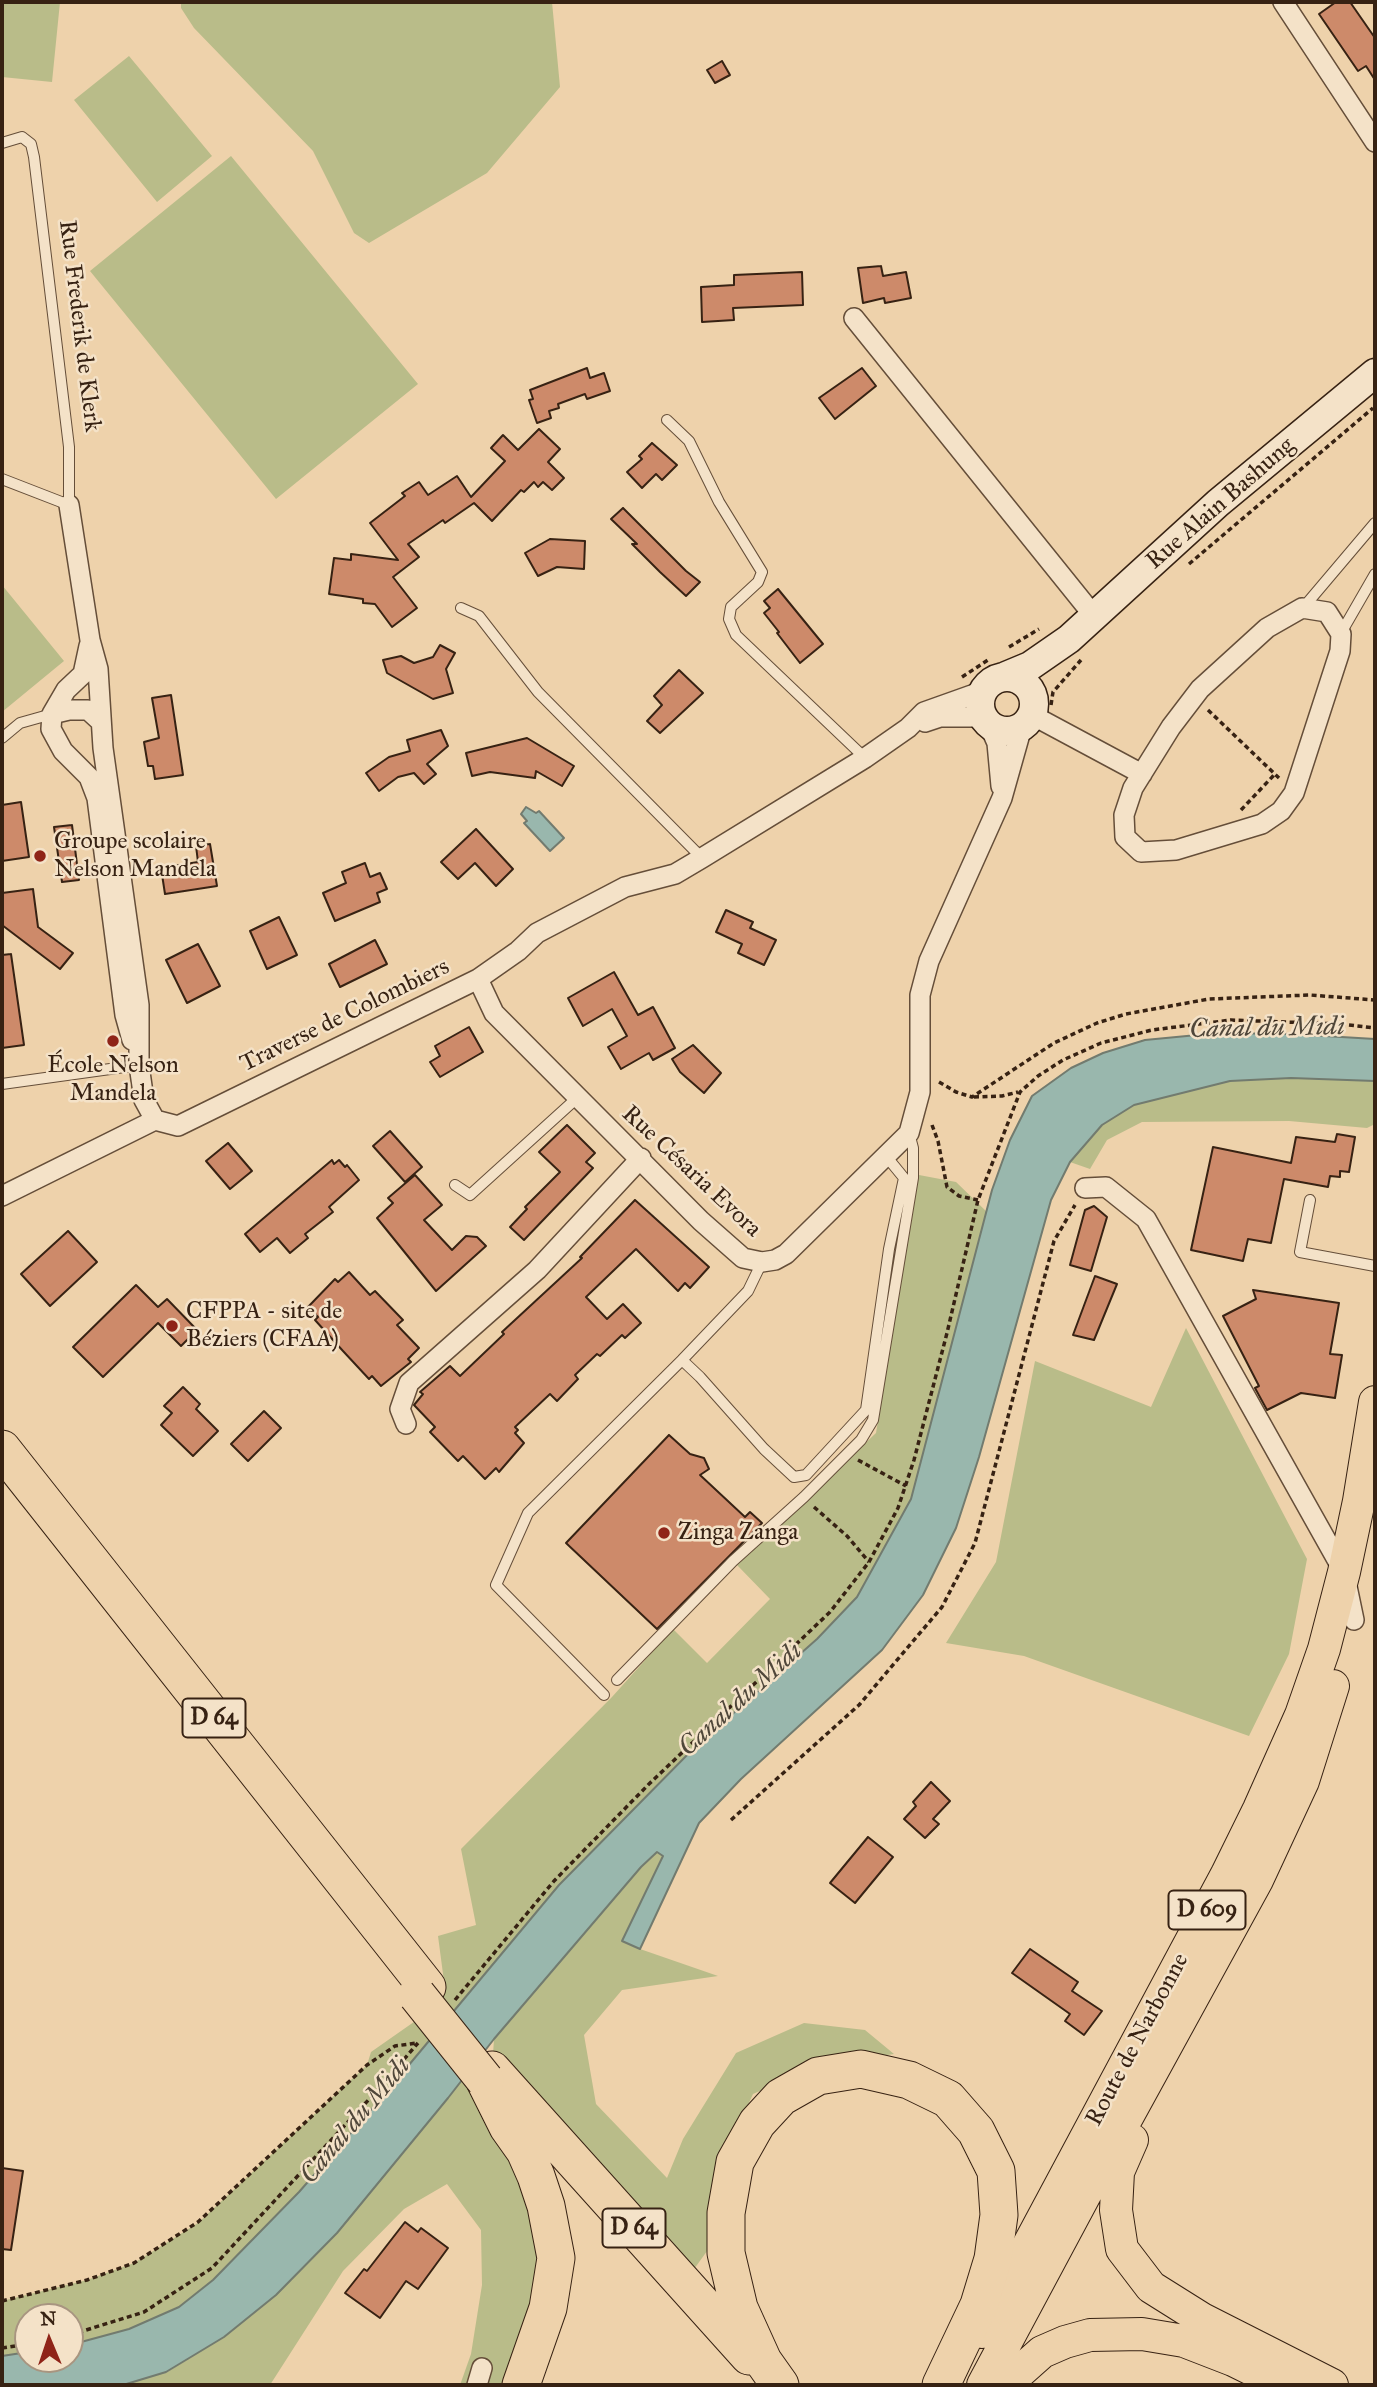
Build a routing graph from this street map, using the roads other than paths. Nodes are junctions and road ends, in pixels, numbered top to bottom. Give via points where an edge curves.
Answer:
1 (1283, 2) edge
2 (1375, 142) edge
3 (2, 143) edge
4 (854, 318) dead end
5 (1375, 373) edge
6 (667, 420) dead end
7 (2, 478) edge
8 (69, 505) junction
9 (1375, 523) edge
10 (1375, 574) edge
11 (461, 608) dead end
12 (1302, 608) junction
13 (1094, 616) junction
14 (1341, 634) junction
15 (90, 639) junction
16 (1069, 639) junction
17 (990, 702) junction
18 (52, 714) junction
19 (1029, 714) junction
20 (100, 721) junction
21 (2, 738) edge
22 (865, 758) junction
23 (1142, 774) junction
24 (1002, 798) junction
25 (702, 858) junction
26 (478, 979) junction
27 (139, 1065) junction
28 (2, 1084) edge
29 (577, 1097) junction
30 (155, 1120) junction
31 (909, 1133) junction
32 (886, 1157) junction
33 (641, 1158) junction
34 (455, 1185) dead end
35 (1085, 1188) road end
36 (2, 1196) edge
37 (1310, 1200) dead end
38 (762, 1262) junction
39 (1375, 1266) edge
40 (682, 1360) junction
41 (1375, 1402) edge
42 (406, 1424) dead end
43 (2, 1447) edge
44 (2, 1469) edge
45 (1367, 1503) edge
46 (1375, 1529) edge
47 (1343, 1572) junction
48 (1354, 1620) junction
49 (617, 1680) dead end
50 (604, 1695) dead end
51 (1210, 1966) junction
52 (432, 1995) junction
53 (488, 2075) junction
54 (521, 2385) edge
55 (760, 2385) edge
56 (778, 2385) edge
57 (942, 2385) edge
58 (953, 2385) edge
59 (983, 2385) edge
60 (1005, 2385) edge
61 (1284, 2385) edge
62 (1332, 2385) edge

1 - 2 street
3 - 8 lane, Rue Frederik de Klerk via 22,137 31,144 34,157 69,447
4 - 13 street
5 - 13 street, Rue Alain Bashung via 1219,503
6 - 22 lane via 689,441 762,572 758,582 731,607 729,619 736,635
7 - 8 lane
8 - 15 street, Rue Frederik de Klerk
9 - 12 lane
10 - 14 lane
11 - 25 lane via 479,616 538,692
12 - 14 street via 1327,612
12 - 23 street via 1267,628 1194,697
13 - 16 street, Rue Alain Bashung
14 - 23 street via 1340,651 1294,793 1281,811 1262,824 1176,850 1141,852 1125,837 1124,815
15 - 18 street, Rue Frederik de Klerk via 83,674 66,690
15 - 20 street, Rue Frederik de Klerk via 98,669
16 - 17 street, Rue Alain Bashung
16 - 19 street, Rue Alain Bashung
17 - 19 street via 1005,731
17 - 19 street via 1021,680 1028,685
17 - 22 street, Traverse de Colombiers via 908,728
17 - 24 street, Rue Césaria Evora
18 - 20 street via 88,710
18 - 21 lane via 20,723
18 - 27 street, Rue Frederik de Klerk via 51,729 63,751 89,777 97,799 125,1015
19 - 23 street
19 - 24 street, Rue Césaria Evora
20 - 27 street, Rue Frederik de Klerk via 139,1005
22 - 25 street, Traverse de Colombiers
24 - 31 street, Rue Césaria Evora via 929,961 920,995 920,1092
25 - 26 street, Traverse de Colombiers via 675,874 625,887 537,933
26 - 29 street, Rue Césaria Evora via 494,1013
26 - 30 street, Traverse de Colombiers via 178,1125
27 - 28 lane
27 - 30 street, Rue Frederik de Klerk via 144,1100
29 - 33 street, Rue Césaria Evora
29 - 34 lane via 470,1195
30 - 36 street, Traverse de Colombiers
31 - 32 street, Rue Césaria Evora
31 - 49 lane via 913,1178 873,1420 861,1440
32 - 38 street, Rue Césaria Evora via 786,1254
32 - 40 lane via 904,1178 866,1410 806,1475 794,1478
33 - 38 street, Rue Césaria Evora via 743,1258
33 - 42 street via 537,1270 409,1383 400,1409
35 - 47 street via 1106,1187 1146,1219
37 - 39 lane via 1300,1252
38 - 40 lane via 748,1291
40 - 50 lane via 528,1513 496,1586
41 - 45 main road, Route de Narbonne / D 609
43 - 52 highway, D 64
44 - 52 highway, D 64
45 - 47 main road, Route de Narbonne / D 609
46 - 48 main road, Route de Narbonne / D 609
47 - 48 street
47 - 58 main road, Route de Narbonne / D 609 via 1301,1715 1259,1809
48 - 51 main road, Route de Narbonne / D 609 via 1303,1781
51 - 59 main road, Route de Narbonne / D 609
51 - 62 main road via 1118,2172 1116,2210 1122,2249 1151,2287 1202,2319
52 - 53 highway, D 64
53 - 54 highway via 536,2176 556,2258 548,2308
53 - 55 highway, D 64
53 - 56 highway, D 64
56 - 57 highway via 739,2308 726,2253 726,2213 735,2162 757,2123 781,2097 818,2076 861,2069 909,2080 948,2099 976,2132 996,2171 999,2215 993,2259 979,2305
60 - 61 main road via 1042,2352 1066,2342 1090,2335 1142,2334 1184,2341

